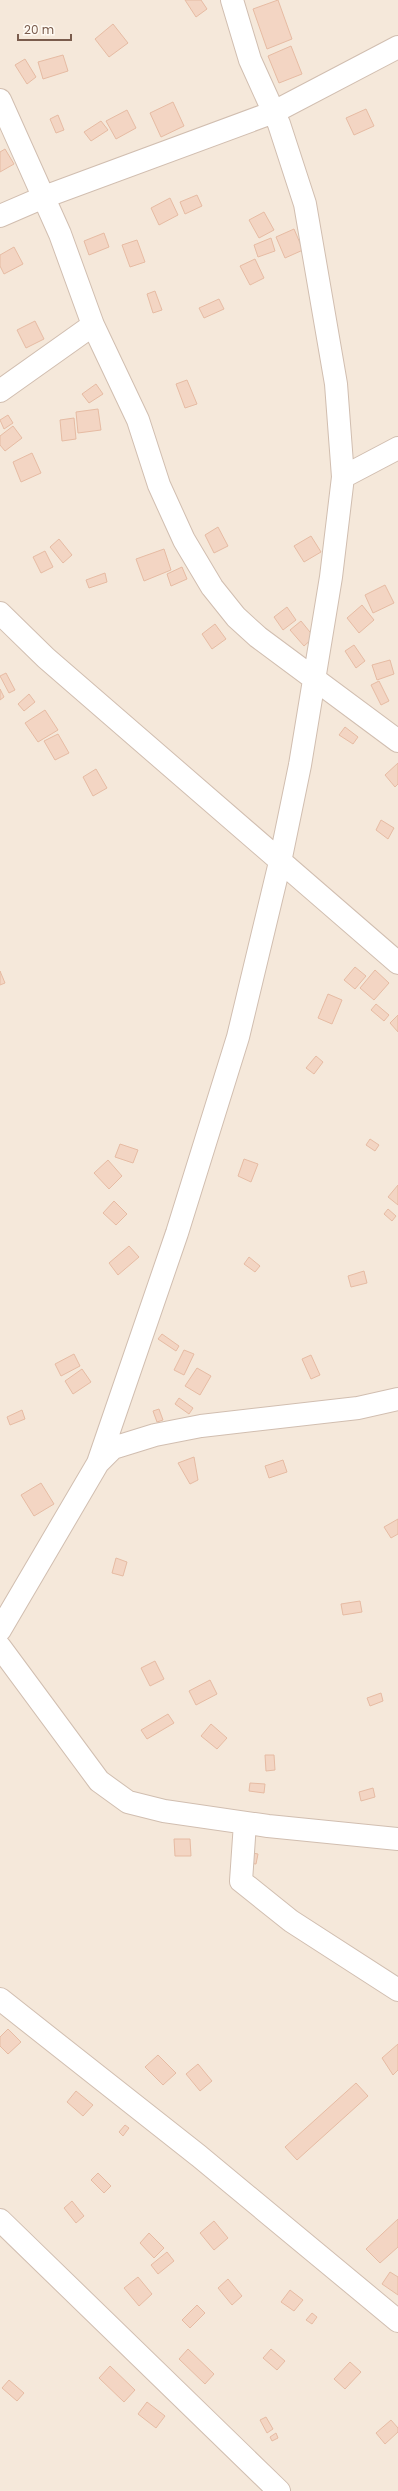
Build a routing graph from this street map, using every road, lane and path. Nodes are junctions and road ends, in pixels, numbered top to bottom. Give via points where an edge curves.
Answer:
1 (232, 0) edge
2 (398, 47) edge
3 (0, 100) edge
4 (274, 112) junction
5 (44, 197) junction
6 (0, 216) edge
7 (93, 325) junction
8 (0, 391) edge
9 (398, 448) edge
10 (343, 477) junction
11 (0, 613) edge
12 (314, 677) junction
13 (398, 741) edge
14 (280, 862) junction
15 (398, 963) edge
16 (398, 1399) edge
17 (98, 1463) junction
18 (0, 1630) edge
19 (0, 1647) edge
20 (246, 1823) junction
21 (398, 1839) edge
22 (398, 1990) edge
23 (0, 1999) edge
24 (0, 2220) edge
25 (398, 2321) edge
26 (279, 2491) edge

1 - 4 street via 250,60
2 - 4 street
3 - 5 street
4 - 5 street
4 - 10 street via 305,204 336,384
5 - 6 street
5 - 7 street
7 - 8 street
7 - 12 street via 138,420 159,485 184,540 212,587 236,618
9 - 10 street
10 - 12 street via 331,576
11 - 14 street via 46,658
12 - 13 street
12 - 14 street
14 - 15 street
14 - 17 street via 238,1036 177,1233
16 - 17 street via 358,1408 201,1426 154,1435 113,1448
17 - 18 street
19 - 20 street via 100,1781 128,1802
20 - 21 street
20 - 22 street via 241,1881 291,1921
23 - 25 street via 199,2156
24 - 26 street

